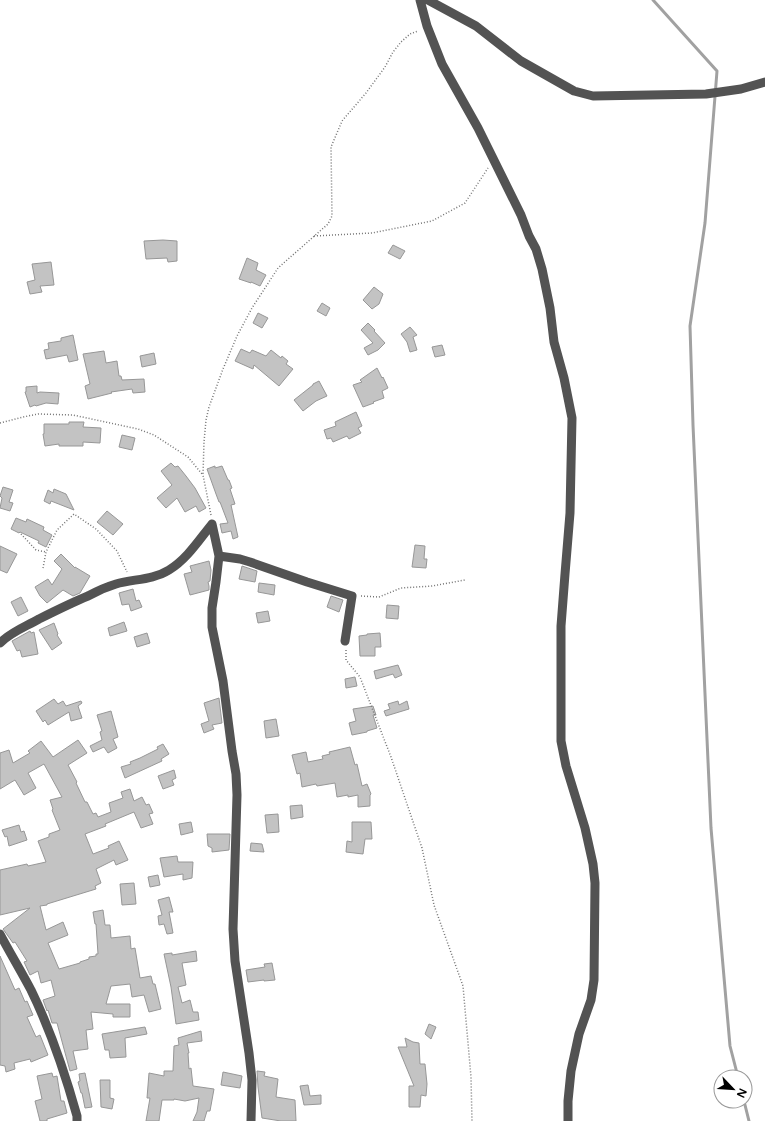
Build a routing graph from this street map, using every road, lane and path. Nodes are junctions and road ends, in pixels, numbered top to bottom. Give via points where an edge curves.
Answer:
1 (420, 0) edge
2 (428, 0) edge
3 (427, 26) junction
4 (765, 82) edge
5 (494, 160) junction
6 (314, 236) junction
7 (0, 423) edge
8 (203, 475) junction
9 (212, 524) junction
10 (21, 534) dead end
11 (46, 552) junction
12 (218, 556) junction
13 (43, 568) dead end
14 (465, 580) dead end
15 (131, 581) junction
16 (352, 596) junction
17 (345, 640) joint
18 (0, 643) edge
19 (0, 934) edge
20 (77, 1121) edge
21 (251, 1121) edge
22 (472, 1121) edge
23 (568, 1121) edge

1 - 3 street
2 - 4 street via 476,26 521,60 574,91 593,96 706,94
3 - 5 street via 442,64
3 - 6 path via 410,34 401,42 366,93 342,121 331,147 332,216 328,224
5 - 6 path via 465,203 432,221 372,233
5 - 23 street via 521,215 540,263 554,342 572,418 570,513 561,626 561,741 585,828 595,883 594,980 571,1071
6 - 8 path via 278,268 236,336 209,407
7 - 8 path via 38,414 73,415 138,430 154,435 188,457
8 - 9 path
9 - 12 street
9 - 15 street via 179,563 162,574
10 - 11 path via 36,550
11 - 13 path
11 - 15 path via 57,530 74,514 96,529 117,551
12 - 16 street via 240,559
12 - 21 street via 212,627 223,681 236,774 233,929 235,961 252,1080
14 - 16 path via 401,588 378,597
15 - 18 street via 106,587 60,608 14,632
16 - 17 street
17 - 22 path via 346,660 360,677 392,757 422,848 434,905 463,986
19 - 20 street via 31,990 59,1057

